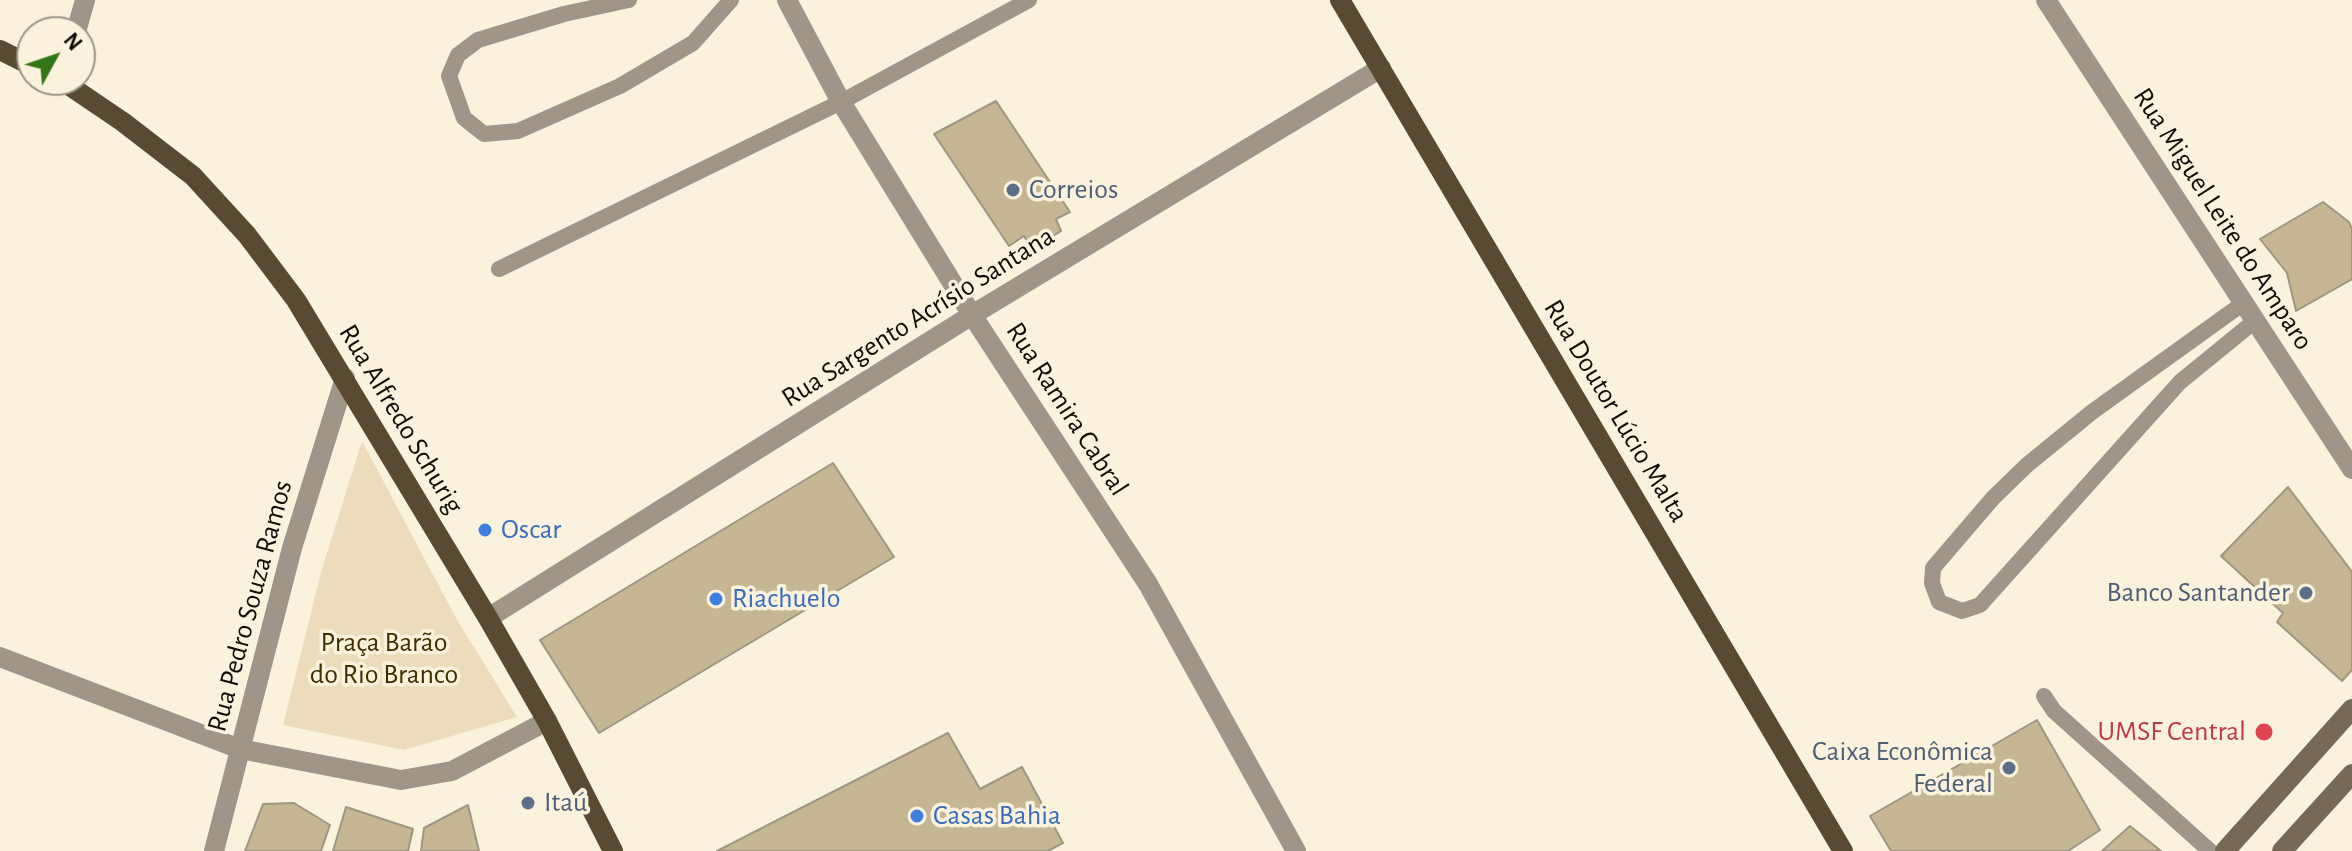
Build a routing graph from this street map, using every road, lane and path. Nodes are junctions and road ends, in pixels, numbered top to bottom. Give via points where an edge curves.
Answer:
1 (629, 0) edge
2 (731, 0) edge
3 (787, 0) edge
4 (1029, 0) edge
5 (1340, 0) edge
6 (2046, 0) edge
7 (1381, 68) junction
8 (86, 96) edge
9 (841, 102) junction
10 (499, 269) dead end
11 (2245, 302) junction
12 (972, 315) junction
13 (2256, 320) junction
14 (345, 378) junction
15 (2352, 469) edge
16 (488, 618) junction
17 (0, 657) edge
18 (2044, 696) dead end
19 (2352, 709) edge
20 (547, 721) junction
21 (240, 749) junction
22 (2352, 774) edge
23 (214, 851) edge
24 (613, 851) edge
25 (1296, 851) edge
26 (1843, 851) edge
27 (2210, 851) edge
28 (2225, 851) edge
29 (2282, 851) edge

1 - 2 lane via 478,40 458,55 449,76 464,118 484,134 518,131 620,86 693,43
3 - 9 street, Rua Ramira Cabral
4 - 9 lane
5 - 7 main road, Rua Doutor Lúcio Malta
6 - 11 street, Rua Miguel Leite do Amparo
7 - 12 street, Rua Sargento Acrísio Santana
7 - 26 main road, Rua Doutor Lúcio Malta
8 - 14 main road, Rua Alfredo Schurig via 193,176 296,300
9 - 10 lane
9 - 12 street, Rua Ramira Cabral
11 - 13 street, Rua Miguel Leite do Amparo
11 - 13 lane via 2092,412 1993,498 1933,568 1939,602 1962,611 1980,605 2180,382
12 - 16 street, Rua Sargento Acrísio Santana
12 - 25 street, Rua Ramira Cabral via 1148,584
13 - 15 street, Rua Miguel Leite do Amparo
14 - 16 main road, Rua Alfredo Schurig
14 - 21 street, Rua Pedro Souza Ramos via 292,548
16 - 20 main road, Rua Alfredo Schurig
17 - 21 street
18 - 27 lane via 2054,711
19 - 28 main road
20 - 21 street via 452,771 401,780
20 - 24 main road, Rua Alfredo Schurig
21 - 23 street, Rua Pedro Souza Ramos
22 - 29 main road

